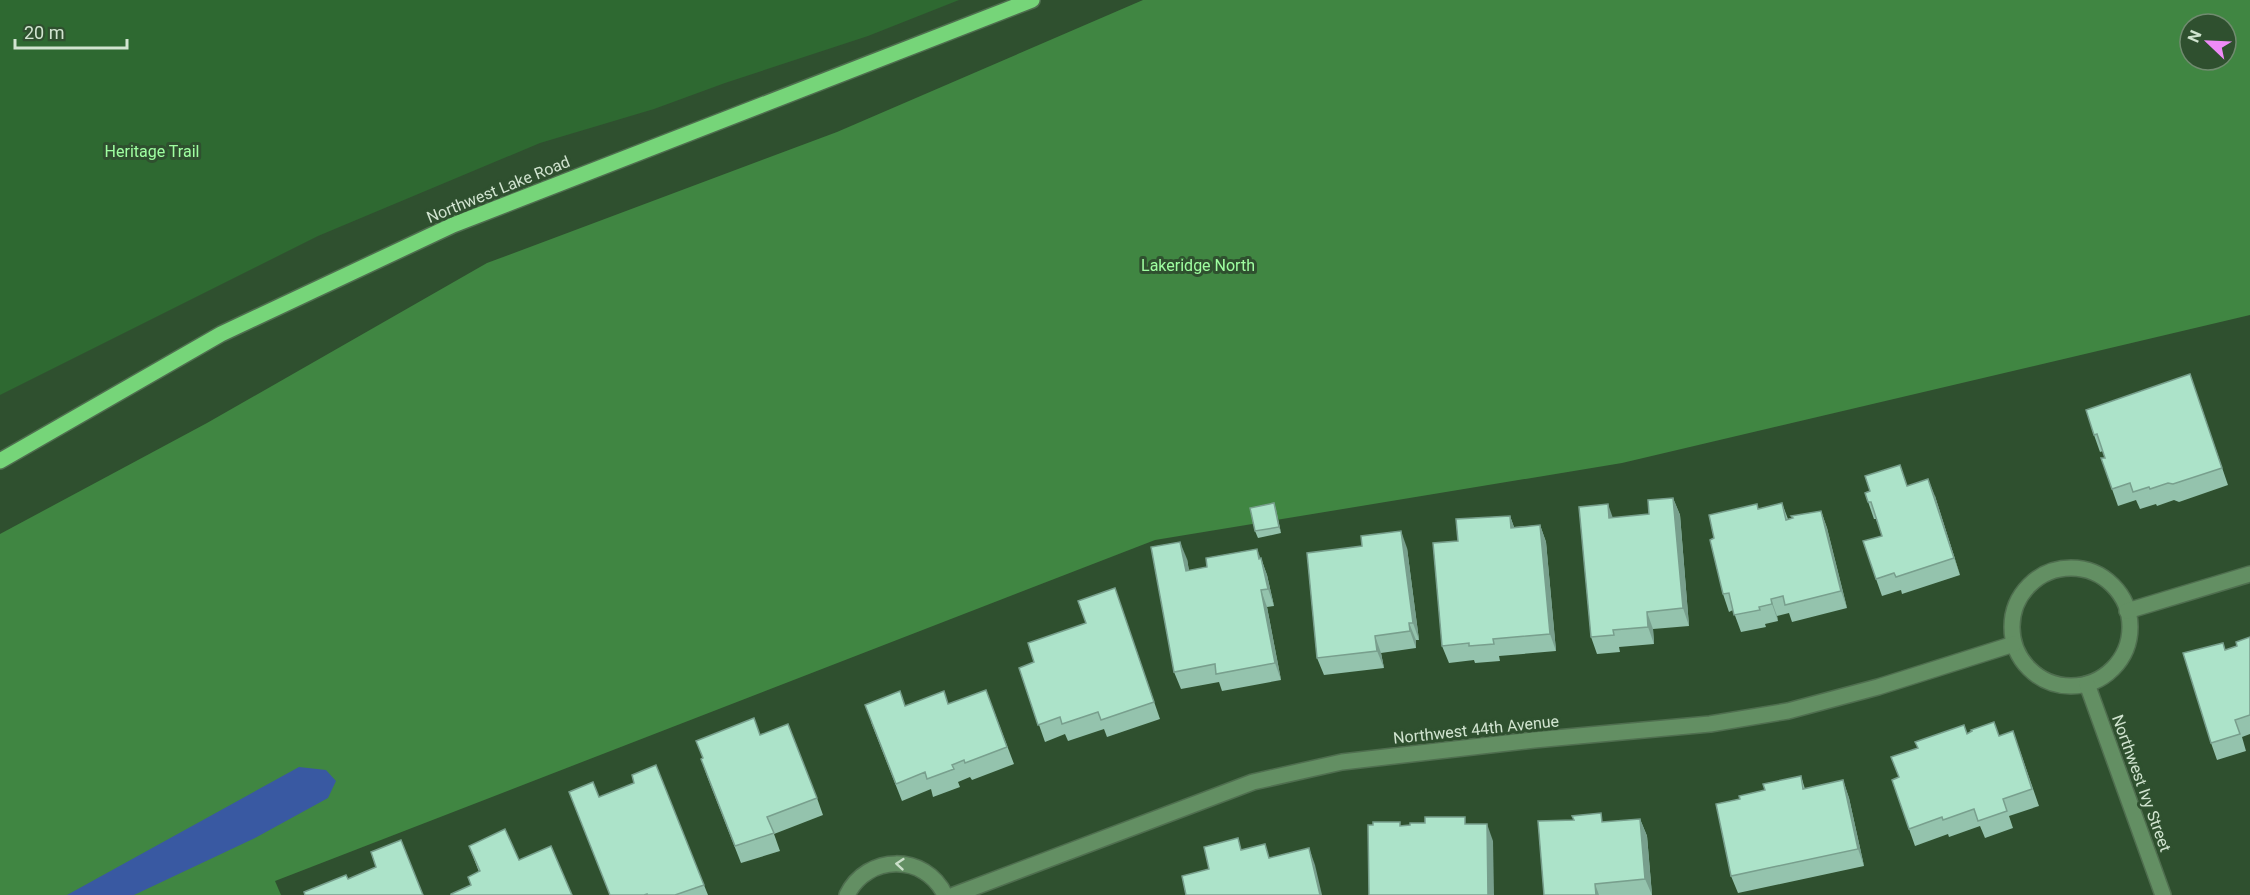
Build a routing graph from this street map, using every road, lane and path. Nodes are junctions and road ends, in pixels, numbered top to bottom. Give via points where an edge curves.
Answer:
1 (1032, 0) edge
2 (0, 461) edge
3 (2250, 574) edge
4 (2127, 611) junction
5 (2014, 644) junction
6 (2087, 684) junction
7 (846, 895) edge
8 (945, 895) edge
9 (954, 895) edge
10 (2163, 895) edge

1 - 2 main road, Northwest Lake Road via 453,225 222,334
3 - 4 street
4 - 5 street via 2119,594 2103,577 2081,569 2058,569 2037,578 2021,595 2012,616
4 - 6 street via 2129,638 2120,659 2104,676
5 - 6 street via 2022,661 2038,677 2060,686
5 - 9 street, Northwest 44th Avenue via 1788,711 1710,724 1342,762 1253,782
6 - 10 street, Northwest Ivy Street
8 -> 7 street via 928,873 898,863 868,870

